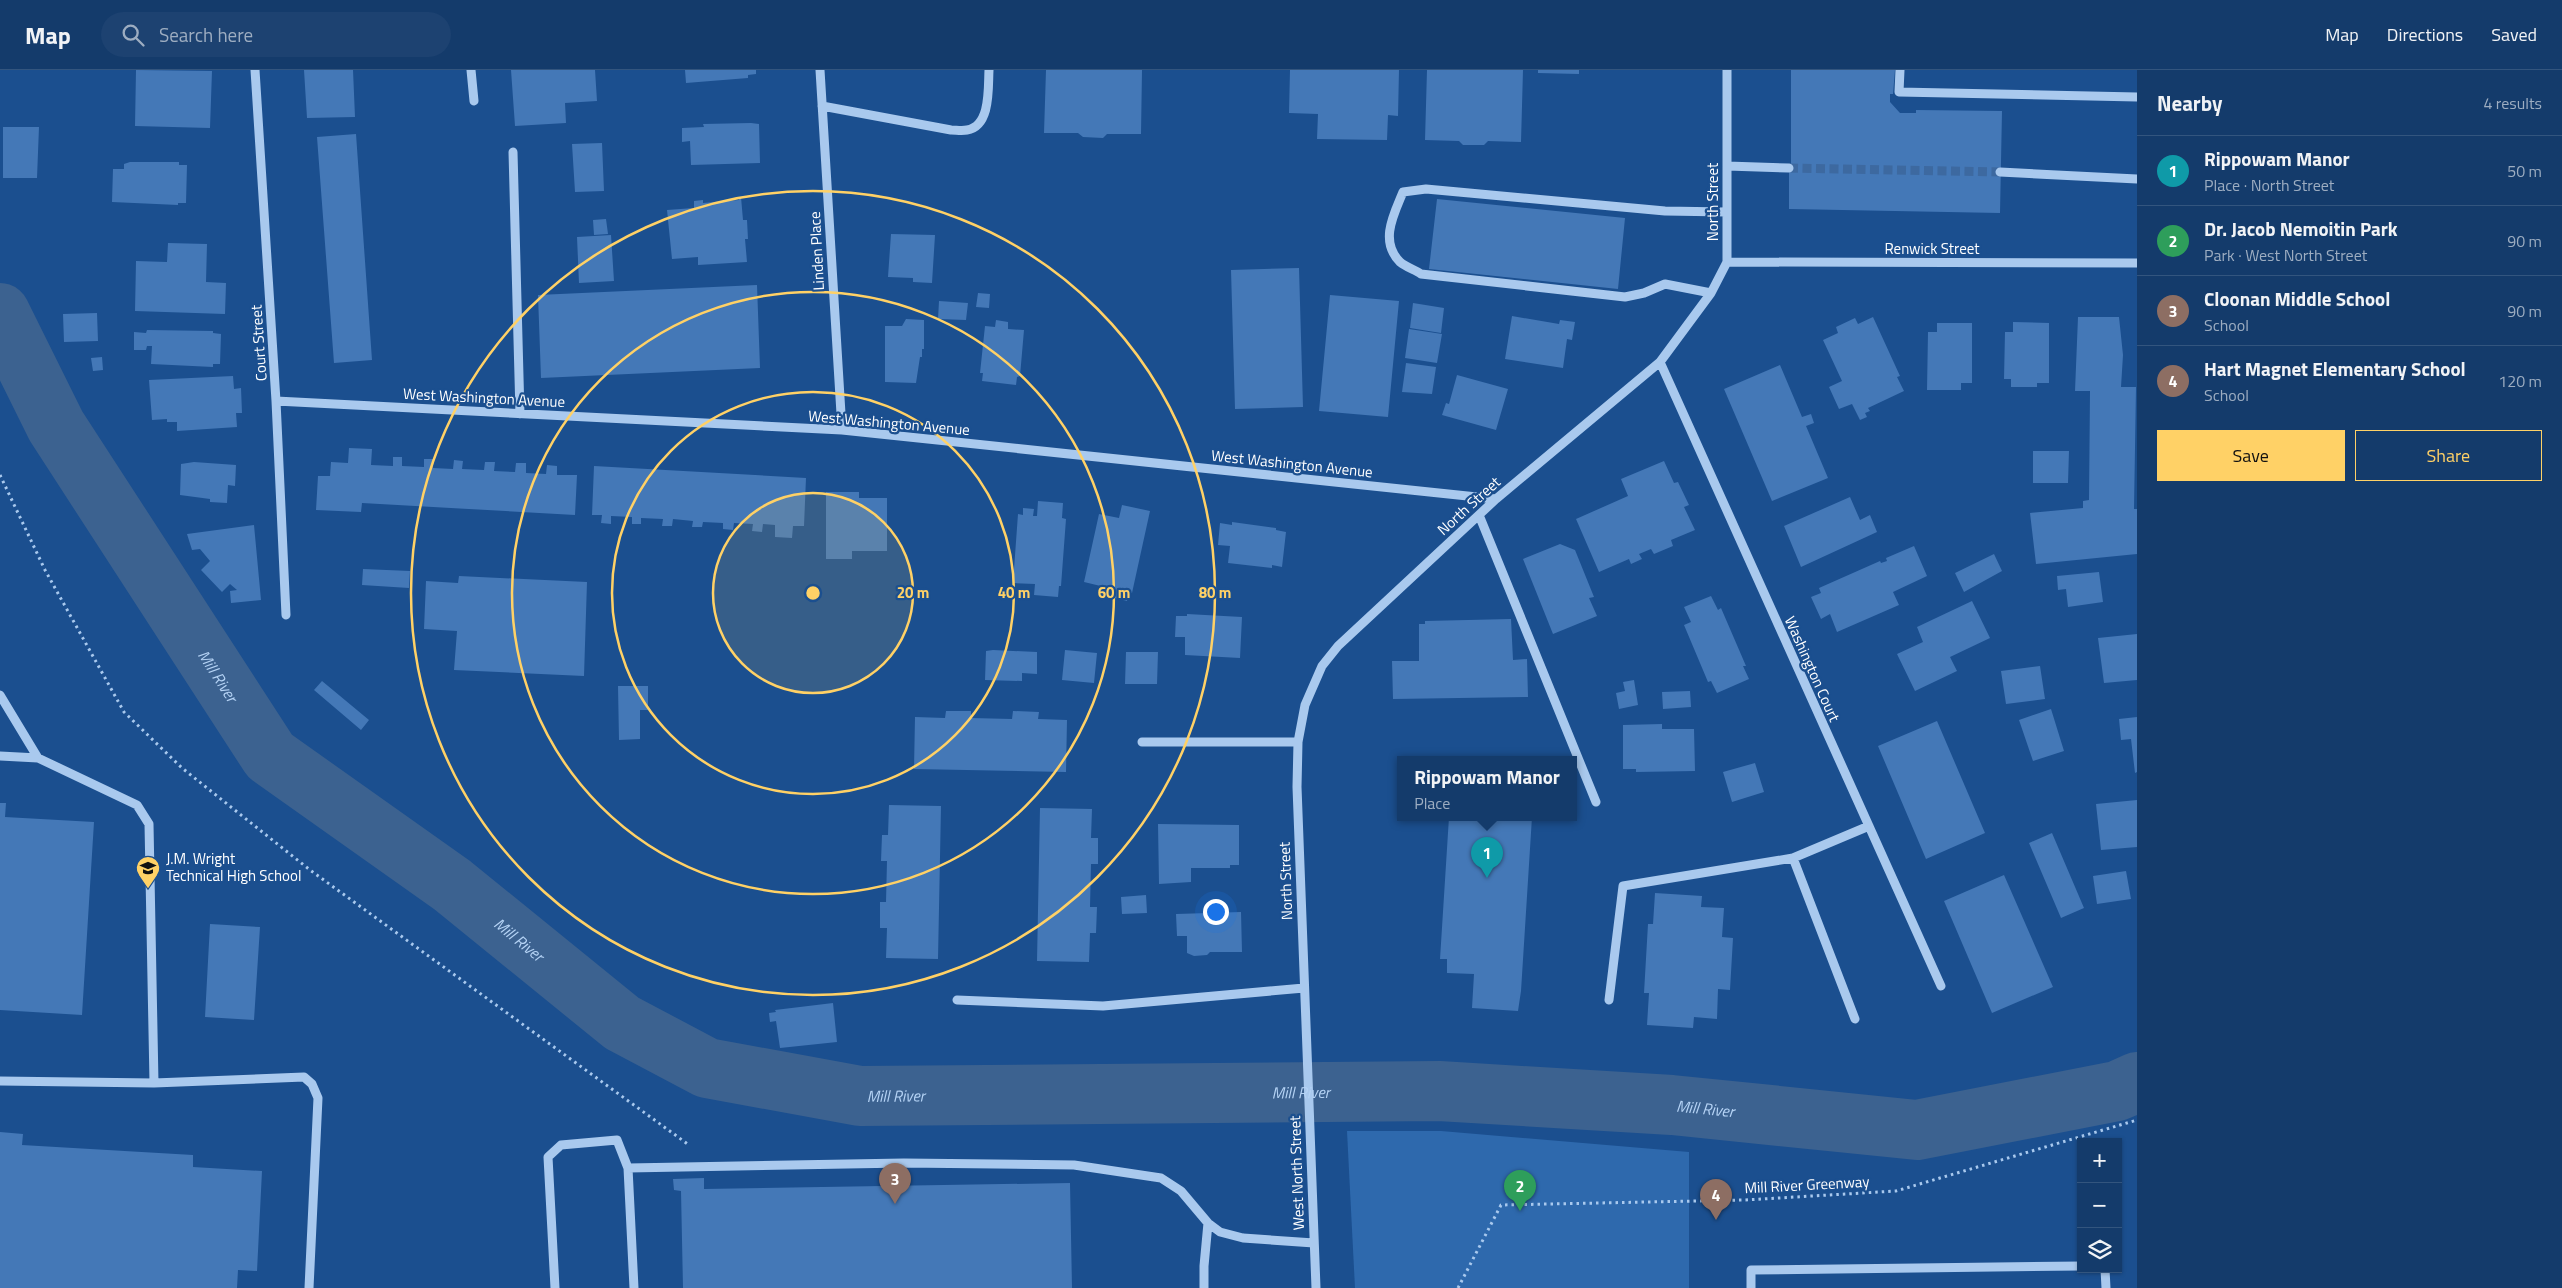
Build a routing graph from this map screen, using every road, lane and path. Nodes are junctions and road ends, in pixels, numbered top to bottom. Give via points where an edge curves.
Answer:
1 (255, 70) edge
2 (472, 70) edge
3 (820, 70) edge
4 (989, 70) edge
5 (1727, 70) edge
6 (1900, 70) edge
7 (2137, 97) edge
8 (474, 101) dead end
9 (822, 106) junction
10 (513, 152) dead end
11 (1727, 166) junction
12 (1789, 168) tunnel mouth
13 (2000, 172) tunnel mouth
14 (2137, 179) edge
15 (1726, 212) junction
16 (1727, 262) junction
17 (2137, 263) edge
18 (1711, 293) junction
19 (1660, 362) junction
20 (276, 402) junction
21 (520, 414) junction
22 (842, 430) junction
23 (0, 475) edge
24 (1496, 499) junction
25 (1479, 515) junction
26 (286, 615) dead end
27 (0, 695) edge
28 (1142, 742) dead end
29 (1298, 742) junction
30 (0, 756) edge
31 (38, 758) junction
32 (1596, 802) dead end
33 (1869, 826) junction
34 (1793, 858) junction
35 (1941, 986) dead end
36 (1304, 992) junction
37 (957, 1000) dead end
38 (1609, 1000) dead end
39 (1854, 1019) dead end
40 (0, 1081) edge
41 (154, 1083) junction
42 (2137, 1120) edge
43 (718, 1167) junction
44 (628, 1168) junction
45 (1208, 1223) junction
46 (1314, 1243) junction
47 (2077, 1266) edge
48 (2105, 1273) edge
49 (309, 1288) edge
50 (555, 1288) edge
51 (634, 1288) edge
52 (1204, 1288) edge
53 (1316, 1288) edge
54 (1458, 1288) edge
55 (1751, 1288) edge
56 (2106, 1288) edge

1 - 20 street, Court Street
2 - 8 street
3 - 9 street, Linden Place
4 - 9 street via 987,100 981,122 969,130 951,130
5 - 11 street, North Street
6 - 7 street via 1899,92
9 - 22 street, Linden Place
10 - 21 street
11 - 12 street
11 - 15 street, North Street
13 - 14 street
15 - 16 street, North Street
15 - 18 street via 1665,212 1426,189 1403,192 1388,230 1390,243 1400,261 1421,274 1625,297 1665,284
16 - 17 street, Renwick Street
16 - 18 street, North Street
18 - 19 street, North Street
19 - 24 street, North Street
19 - 33 street, Washington Court
20 - 21 street, West Washington Avenue
20 - 26 street, Court Street
21 - 22 street, West Washington Avenue
22 - 24 street, West Washington Avenue
23 - 43 path via 45,570 124,712 176,761 310,870
24 - 25 street, North Street
25 - 29 street, North Street via 1350,633 1322,666 1305,705
25 - 32 street
27 - 31 street
28 - 29 street
29 - 36 street, North Street
30 - 31 street
31 - 41 street via 136,805 148,824
33 - 34 street
33 - 35 street, Washington Court
34 - 38 street via 1623,886
34 - 39 street
36 - 37 street via 1103,1006
36 - 46 street, West North Street
40 - 41 street
41 - 49 street via 304,1076 312,1084 318,1098
42 - 54 path, Mill River Greenway via 1896,1191 1745,1200 1501,1205
43 - 44 street
43 - 45 street via 904,1163 1074,1165 1160,1178 1181,1191
44 - 50 street via 617,1140 561,1145 548,1157
44 - 51 street
45 - 46 street via 1220,1232 1243,1238
45 - 52 street
46 - 53 street, West North Street
47 - 55 street via 1751,1270
48 - 56 street

